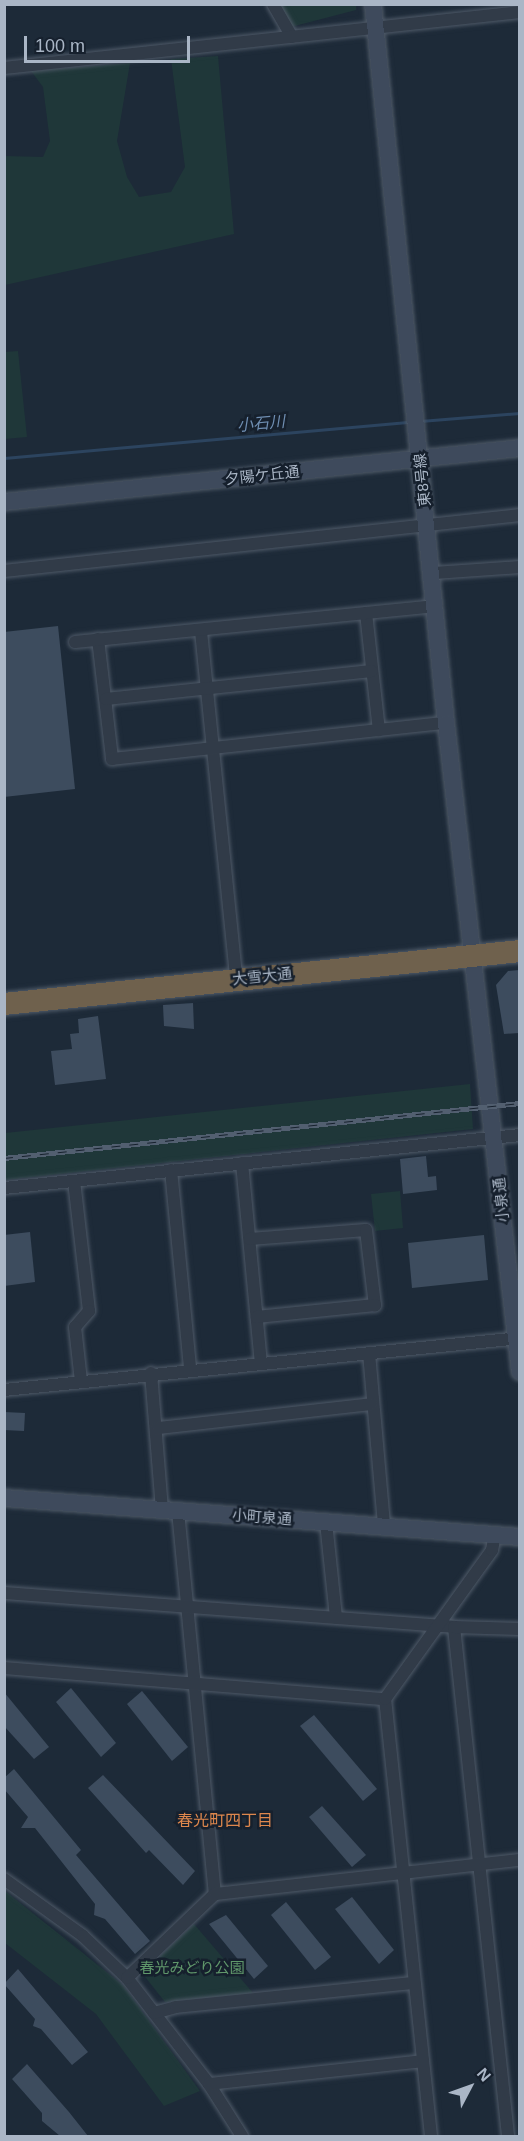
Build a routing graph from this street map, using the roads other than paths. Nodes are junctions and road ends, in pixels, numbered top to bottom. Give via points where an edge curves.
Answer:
1 (273, 4) edge
2 (373, 4) edge
3 (519, 12) edge
4 (376, 28) junction
5 (292, 38) junction
6 (4, 68) edge
7 (519, 448) edge
8 (419, 459) junction
9 (4, 502) edge
10 (519, 515) edge
11 (427, 525) junction
12 (519, 567) edge
13 (4, 571) edge
14 (434, 573) junction
15 (436, 606) junction
16 (366, 613) junction
17 (201, 631) junction
18 (98, 639) junction
19 (75, 642) dead end
20 (372, 671) junction
21 (206, 688) junction
22 (106, 699) junction
23 (446, 723) junction
24 (379, 730) junction
25 (212, 746) junction
26 (519, 951) edge
27 (474, 956) junction
28 (236, 978) junction
29 (4, 1004) edge
30 (519, 1135) edge
31 (494, 1138) junction
32 (242, 1164) junction
33 (171, 1170) junction
34 (74, 1181) junction
35 (4, 1188) edge
36 (250, 1239) junction
37 (257, 1317) junction
38 (518, 1339) edge
39 (369, 1353) junction
40 (261, 1363) junction
41 (190, 1368) junction
42 (519, 1372) edge
43 (151, 1373) junction
44 (81, 1381) junction
45 (4, 1390) edge
46 (372, 1404) junction
47 (158, 1428) junction
48 (4, 1498) edge
49 (170, 1510) junction
50 (326, 1522) junction
51 (384, 1526) junction
52 (495, 1535) junction
53 (519, 1537) edge
54 (4, 1593) edge
55 (187, 1604) junction
56 (336, 1617) junction
57 (439, 1624) junction
58 (454, 1627) junction
59 (519, 1629) edge
60 (4, 1668) edge
61 (195, 1685) junction
62 (385, 1699) junction
63 (519, 1860) edge
64 (478, 1864) junction
65 (402, 1872) junction
66 (4, 1879) edge
67 (215, 1894) junction
68 (127, 1978) junction
69 (414, 1983) junction
70 (154, 2013) junction
71 (423, 2061) junction
72 (209, 2084) junction
73 (242, 2136) edge
74 (430, 2136) edge
75 (508, 2136) edge

1 - 5 street
2 - 4 street, 東8号線
3 - 4 street
4 - 5 street
4 - 8 street, 東8号線
5 - 6 street
7 - 8 street, 夕陽ケ丘通
8 - 9 street, 夕陽ケ丘通
8 - 11 street, 東8号線
10 - 11 street
11 - 13 street
11 - 14 street, 東8号線
12 - 14 street
14 - 15 street, 東8号線
15 - 16 street
15 - 23 street, 東8号線
16 - 17 street
16 - 20 street
17 - 18 street
17 - 21 street
18 - 19 street
18 - 22 street
20 - 21 street
20 - 24 street
21 - 22 street
21 - 25 street
22 - 25 street via 112,759
23 - 24 street
23 - 27 street, 東8号線
24 - 25 street
25 - 28 street
26 - 27 highway, 大雪大通
27 - 28 highway, 大雪大通
27 - 31 street, 小泉通
28 - 29 highway, 大雪大通
30 - 31 street
31 - 32 street
31 - 38 street, 小泉通
32 - 33 street
32 - 36 street
33 - 34 street
33 - 41 street
34 - 35 street
34 - 44 street via 89,1311 75,1328
36 - 37 street
36 - 37 street via 366,1230 375,1305
37 - 40 street
38 - 39 street
38 - 42 street, 小泉通
39 - 40 street
39 - 46 street
40 - 41 street
41 - 43 street
43 - 44 street
43 - 47 street
44 - 45 street
46 - 47 street
46 - 51 street
47 - 49 street
48 - 49 street, 小町泉通
49 - 50 street, 小町泉通
49 - 55 street
50 - 51 street, 小町泉通
50 - 56 street
51 - 52 street, 小町泉通
52 - 53 street, 小町泉通
52 - 57 street via 492,1550
54 - 55 street
55 - 56 street
55 - 61 street
56 - 57 street
57 - 58 street
57 - 62 street
58 - 59 street
58 - 64 street
60 - 61 street
61 - 62 street
61 - 67 street
62 - 65 street
63 - 64 street
64 - 65 street
64 - 75 street
65 - 67 street
65 - 69 street
66 - 68 street via 83,1936
67 - 68 street
68 - 70 street
69 - 70 street via 177,2007
69 - 71 street
70 - 72 street
71 - 72 street
71 - 74 street
72 - 73 street

